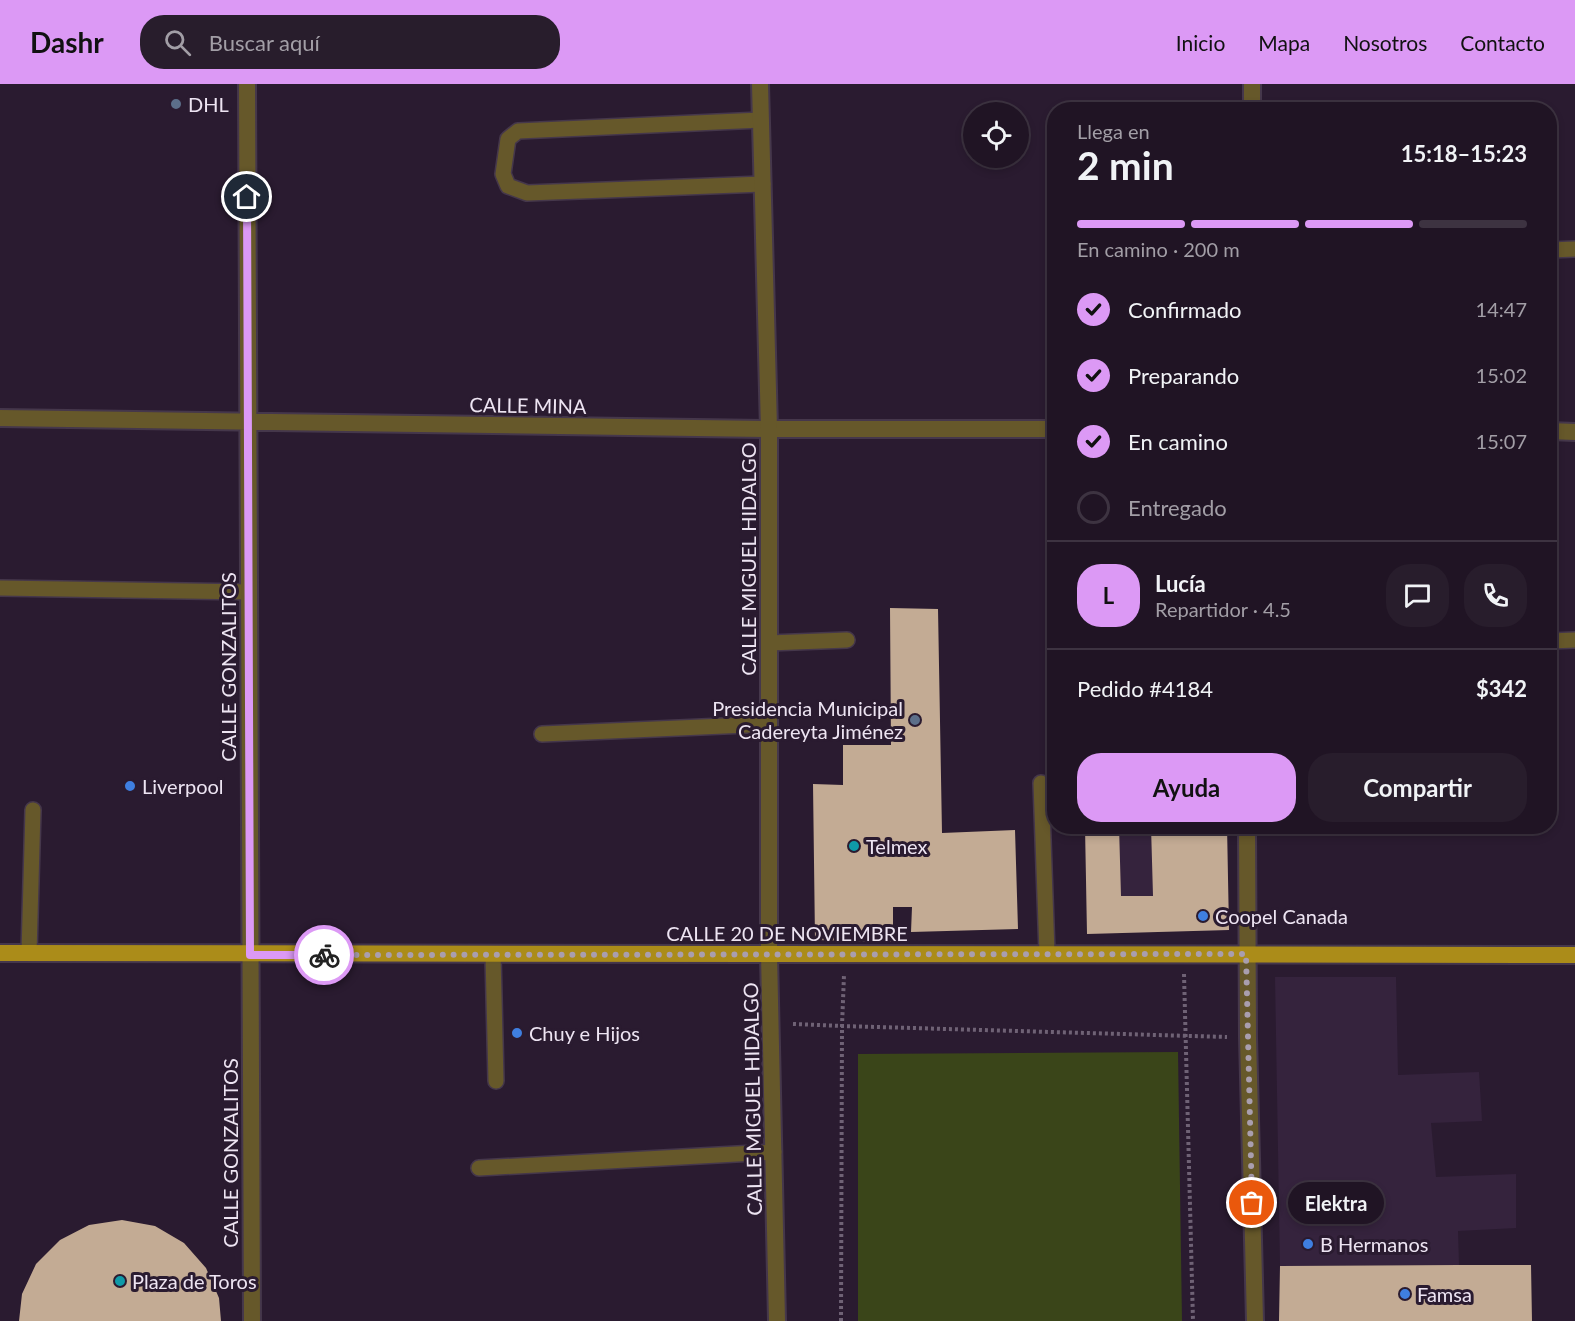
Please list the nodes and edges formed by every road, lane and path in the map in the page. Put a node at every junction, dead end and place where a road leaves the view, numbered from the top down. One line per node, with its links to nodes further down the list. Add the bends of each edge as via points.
1 (247, 84): 10 (street, CALLE GONZALITOS)
2 (760, 84): 5 (street, CALLE MIGUEL HIDALGO)
3 (1252, 84): 4 (street)
4 (1252, 102)
5 (761, 120): 6 (street, CALLE MIGUEL HIDALGO); 6 (lane, via 518,130 508,139 503,174 508,186 527,193)
6 (763, 184): 11 (street, CALLE MIGUEL HIDALGO)
7 (1575, 249): 8 (lane)
8 (1557, 250)
9 (0, 418): 10 (street, CALLE MINA)
10 (249, 422): 11 (street, CALLE MINA); 16 (street, CALLE GONZALITOS)
11 (769, 429): 12 (street, CALLE MINA); 20 (street, CALLE MIGUEL HIDALGO)
12 (1047, 429)
13 (1557, 431): 14 (street)
14 (1575, 432)
15 (0, 588): 16 (lane)
16 (249, 592): 32 (street, CALLE GONZALITOS)
17 (847, 640): 20 (lane)
18 (1575, 640): 19 (lane)
19 (1557, 641)
20 (769, 643): 21 (street, CALLE MIGUEL HIDALGO)
21 (769, 724): 22 (lane); 34 (street, CALLE MIGUEL HIDALGO)
22 (542, 734)
23 (1041, 783): 29 (lane)
24 (33, 810): 27 (lane)
25 (1248, 834): 31 (street)
26 (0, 953): 27 (main road, CALLE 20 DE NOVIEMBRE)
27 (29, 953): 32 (main road, CALLE 20 DE NOVIEMBRE)
28 (845, 953): 29 (main road, CALLE 20 DE NOVIEMBRE); 34 (main road, CALLE 20 DE NOVIEMBRE); 37 (path)
29 (1047, 953): 30 (main road, CALLE 20 DE NOVIEMBRE)
30 (1183, 953): 31 (main road, CALLE 20 DE NOVIEMBRE); 38 (path)
31 (1246, 954): 35 (main road, CALLE 20 DE NOVIEMBRE); 39 (street)
32 (250, 955): 33 (main road, CALLE 20 DE NOVIEMBRE); 43 (street, CALLE GONZALITOS)
33 (493, 955): 34 (main road, CALLE 20 DE NOVIEMBRE); 40 (lane)
34 (770, 955): 36 (street, CALLE MIGUEL HIDALGO)
35 (1575, 955)
36 (772, 1023): 37 (path); 41 (street, CALLE MIGUEL HIDALGO)
37 (842, 1026): 38 (path); 45 (path)
38 (1186, 1035): 39 (path); 46 (path)
39 (1248, 1038): 47 (street)
40 (496, 1081)
41 (774, 1152): 42 (lane); 44 (street, CALLE MIGUEL HIDALGO)
42 (479, 1168)
43 (252, 1321)
44 (777, 1321)
45 (841, 1321)
46 (1193, 1321)
47 (1255, 1321)

